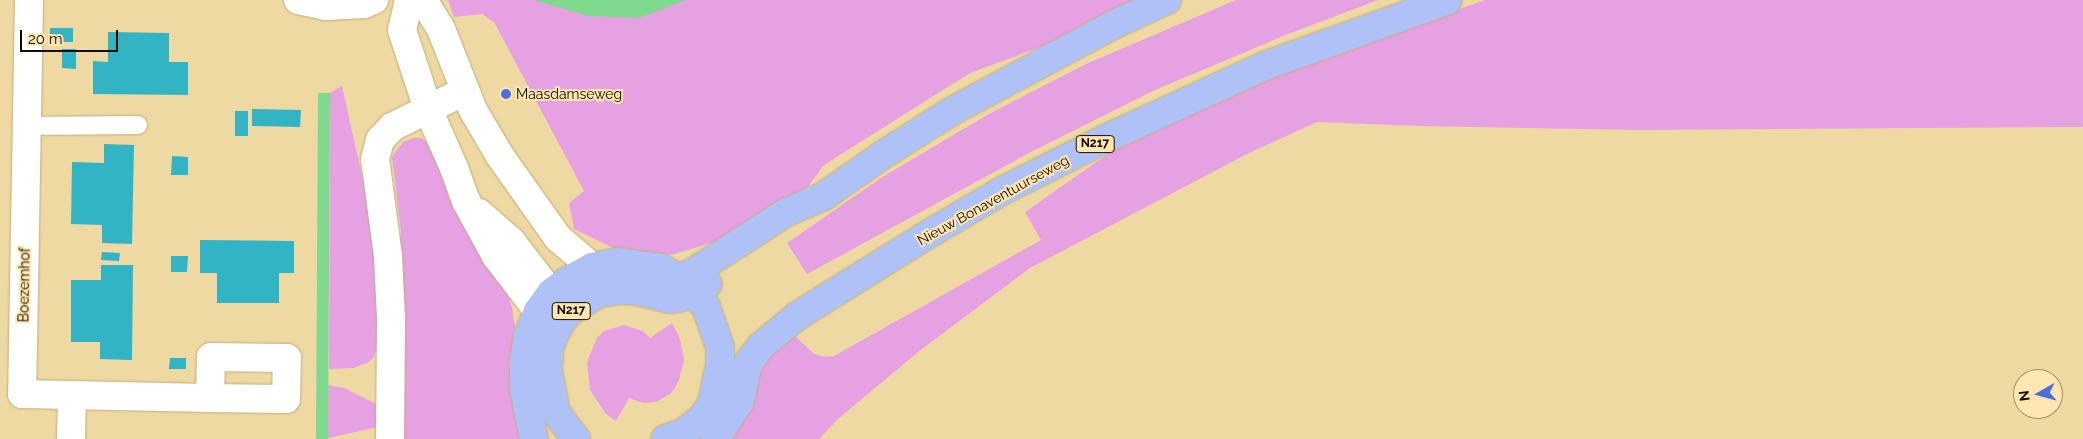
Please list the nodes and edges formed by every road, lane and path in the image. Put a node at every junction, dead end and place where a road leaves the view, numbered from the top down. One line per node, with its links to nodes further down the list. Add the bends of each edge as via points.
1 (29, 0): 11 (street, Boezemhof)
2 (298, 0): 3 (street, via 326,6 364,4)
3 (374, 0)
4 (409, 0): 9 (street, via 402,30)
5 (423, 0): 8 (street, via 441,29)
6 (1167, 0): 13 (main road, N217, via 1111,26 952,111 824,196 785,213 692,273)
7 (1448, 0): 23 (main road, Nieuw Bonaventuurseweg / N217, via 1264,66 1107,138 1002,192 797,316 761,346 748,363 740,401)
8 (464, 91): 9 (street); 12 (street, via 500,156 542,217 571,251)
9 (428, 109): 14 (street, via 466,201 511,240); 21 (street, via 392,127 380,140 375,159 388,256 392,318)
10 (138, 125): 11 (lane)
11 (27, 126): 16 (street, Boezemhof, via 22,394)
12 (592, 267): 13 (main road, N217, via 618,262 661,268); 14 (main road, N217)
13 (686, 285): 15 (main road, N217, via 669,299 637,291 600,293 572,309); 22 (main road, N217, via 706,307 713,322 720,347 716,386 712,404 701,419 684,432)
14 (544, 302): 15 (main road, N217); 18 (main road, N217, via 528,335 524,362 524,389)
15 (564, 318): 19 (main road, N217, via 549,351 548,372 556,412)
16 (72, 395): 17 (street, Boezemhof); 20 (street)
17 (210, 398)
18 (532, 427)
19 (570, 436)
20 (71, 439)
21 (390, 439)
22 (665, 439)
23 (715, 439)

